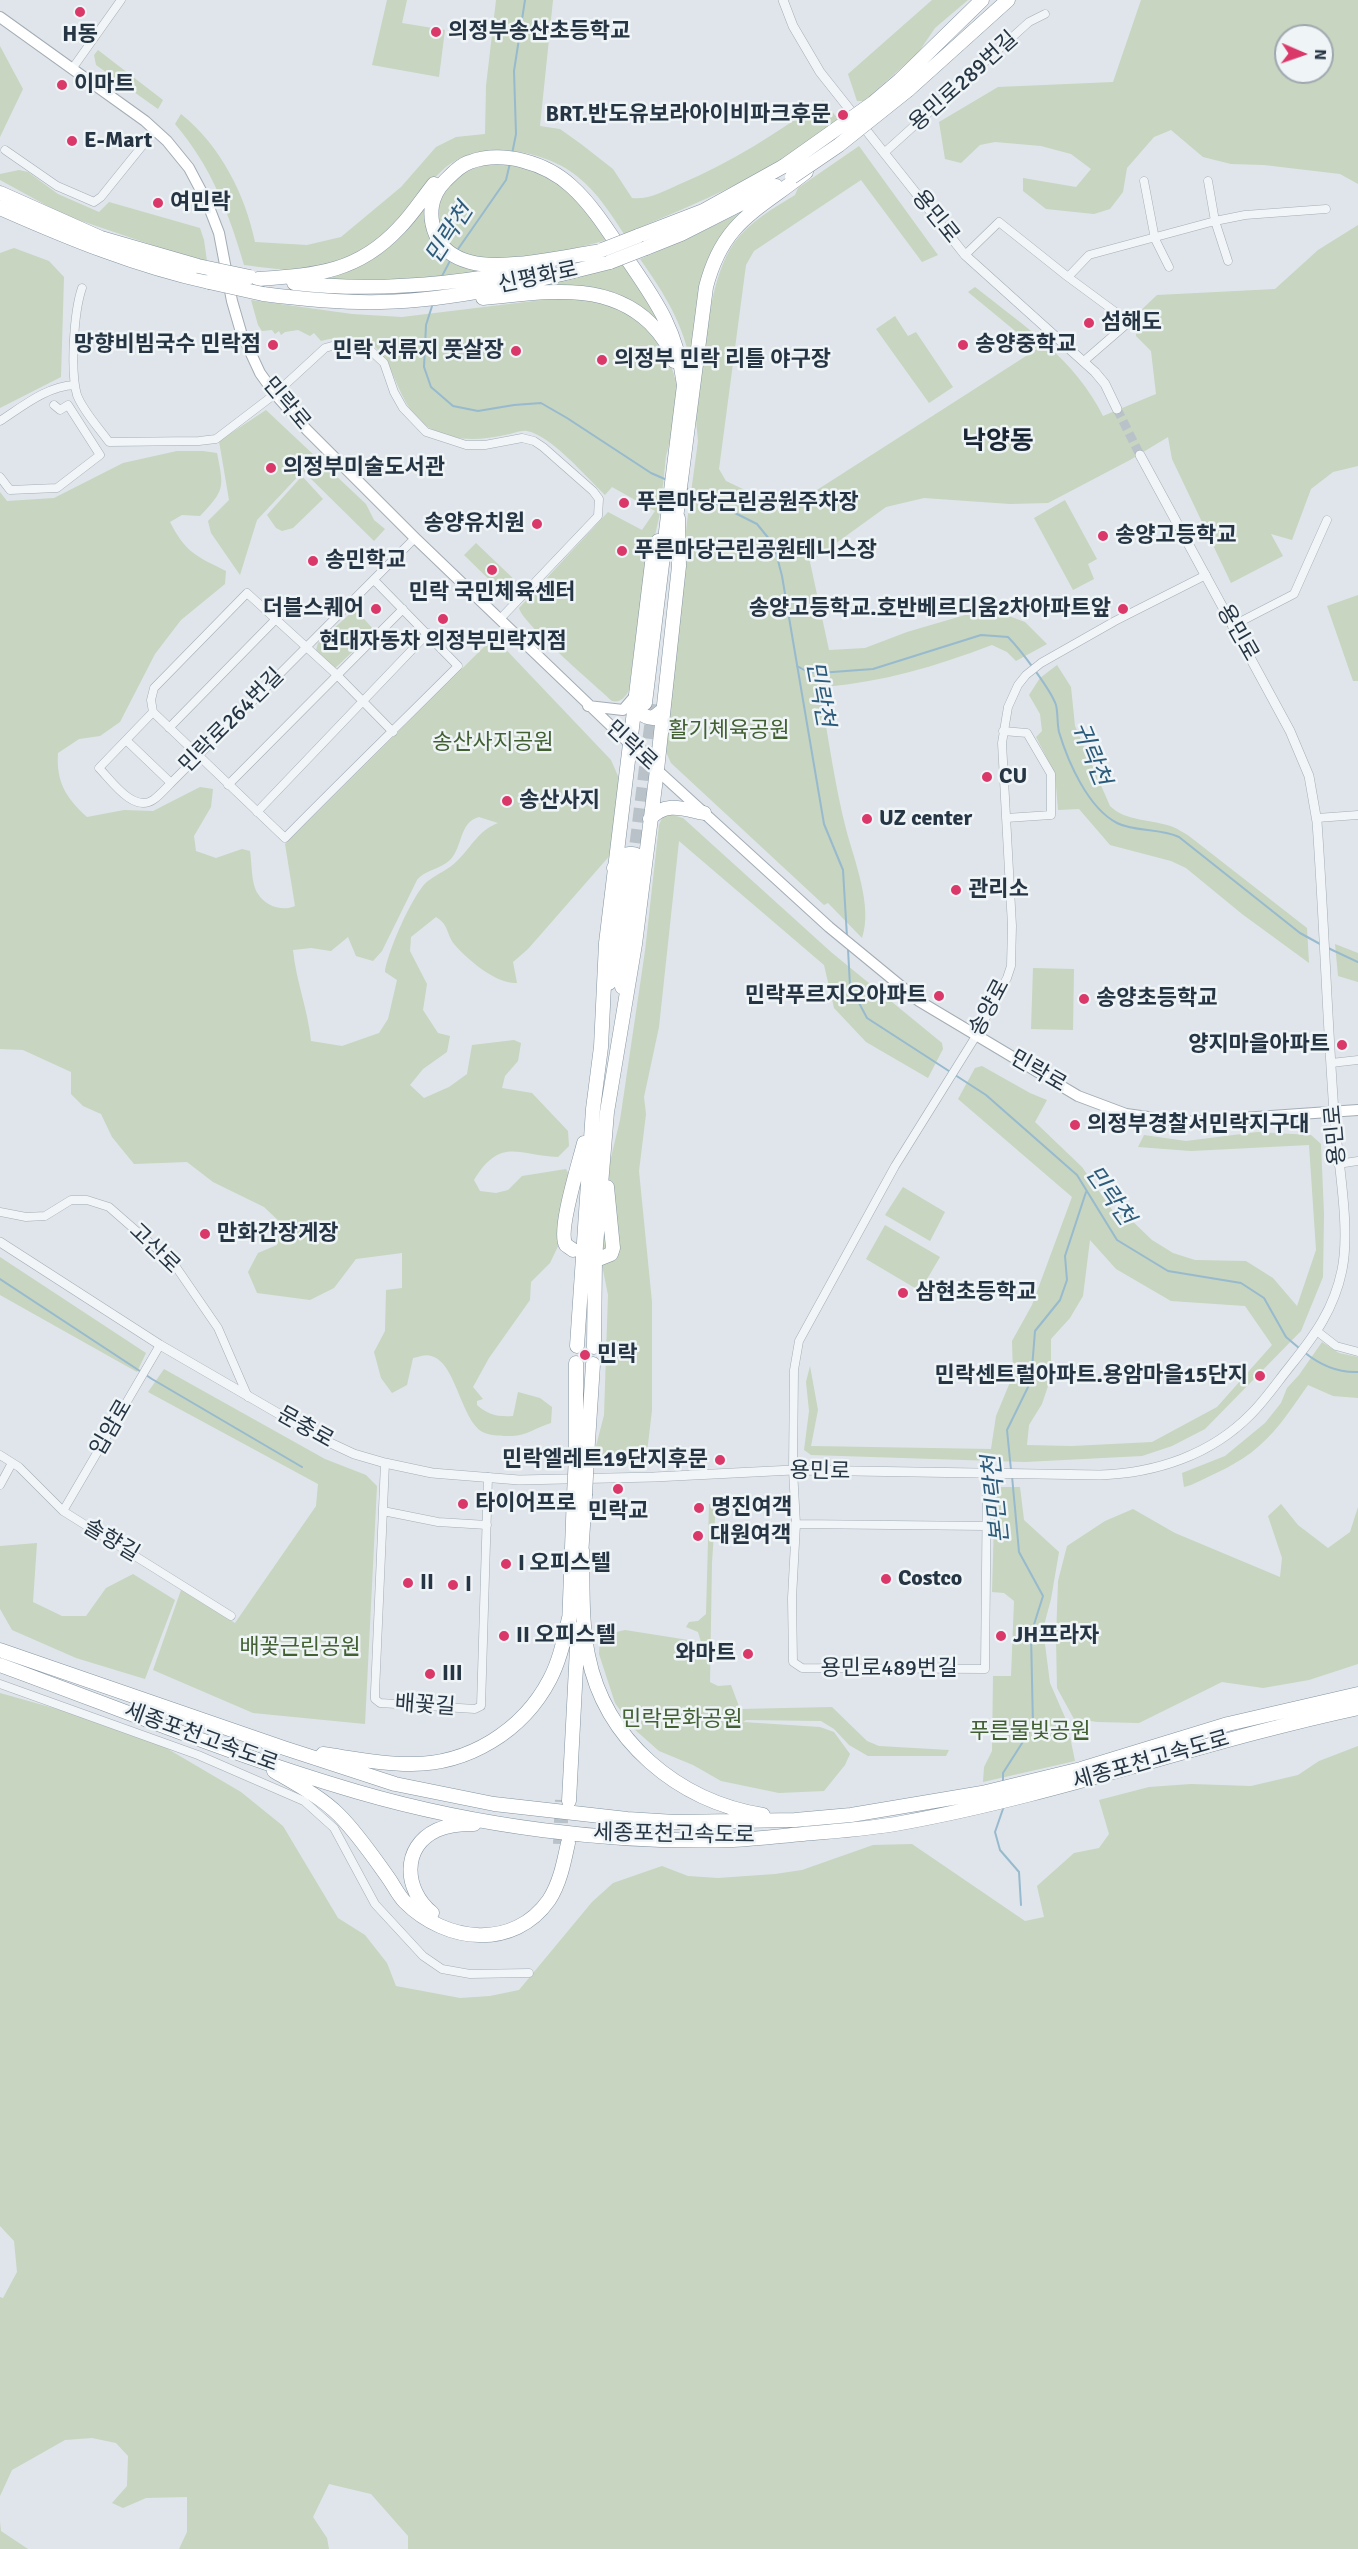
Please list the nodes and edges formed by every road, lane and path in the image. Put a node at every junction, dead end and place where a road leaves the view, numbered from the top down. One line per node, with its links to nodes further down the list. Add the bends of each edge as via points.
1 (120, 0): 7 (street)
2 (783, 0): 11 (street, 용민로, via 820,72)
3 (982, 0): 8 (highway, 신평화로)
4 (1008, 0): 8 (highway, 신평화로)
5 (1045, 14): 11 (street, 용민로289번길, via 1029,22)
6 (0, 17): 7 (main road, 민락로)
7 (72, 69): 9 (main road, 민락로)
8 (904, 85): 13 (highway, 신평화로, bridge, via 873,103); 13 (highway, 신평화로, bridge, via 839,145)
9 (155, 130): 10 (street, via 94,202 57,186); 32 (main road, 민락로, via 189,168 207,202 219,233 241,332 260,373)
10 (8, 152)
11 (884, 153): 22 (street, 용민로)
12 (489, 155): 21 (highway, via 468,162 437,192 431,211 432,225 440,243 455,257 473,263 513,263); 26 (highway, via 464,158 451,167 398,230 362,259 315,275); 36 (highway, via 507,152 556,168 594,201 676,322 685,347 689,379)
13 (790, 175): 21 (highway, 신평화로, bridge, via 638,236); 21 (highway, 신평화로, bridge, via 714,218 646,248); 36 (highway, via 725,239 714,260)
14 (1208, 181): 19 (street)
15 (1144, 182): 20 (street)
16 (0, 193): 26 (highway, 신평화로, bridge, via 101,238)
17 (0, 208): 29 (highway, 신평화로, bridge, via 114,256 166,273 263,294 319,301)
18 (1326, 209): 19 (street)
19 (1215, 221): 20 (street); 23 (street)
20 (1155, 239): 24 (street); 25 (street, via 1089,255)
21 (603, 255): 28 (highway, 신평화로, via 547,278)
22 (965, 255): 25 (street, via 999,222); 30 (street, 용민로)
23 (1228, 261)
24 (1169, 267)
25 (1068, 276): 30 (street, via 1128,322)
26 (254, 278): 29 (highway, 신평화로)
27 (82, 288): 31 (street, via 76,305)
28 (468, 291): 29 (highway, 신평화로); 29 (highway, 신평화로, via 425,299); 36 (highway, via 586,293 637,310 658,332 672,355)
29 (382, 295)
30 (1084, 362): 34 (street, 용민로, via 1105,384)
31 (75, 385): 32 (street, via 78,398 109,442 216,439); 35 (street, via 34,398)
32 (275, 394): 41 (main road, 민락로); 46 (street, via 325,348 346,342 368,348 384,363 403,408 426,432 466,445 522,438 534,441 584,481 598,499 598,516)
33 (54, 405): 38 (street, via 60,410 68,405 100,455 57,488 10,490)
34 (1117, 409)
35 (0, 421)
36 (684, 421): 39 (highway)
37 (1140, 455): 42 (street, 용민로)
38 (0, 477)
39 (673, 507): 52 (highway); 52 (highway, via 679,566)
40 (1327, 520): 47 (street, via 1294,594)
41 (415, 538): 43 (street, 민락로264번길); 46 (main road, 민락로)
42 (1206, 575): 47 (street, 용민로); 56 (street, 송양로, via 1041,663 1018,686)
43 (374, 580): 44 (street); 49 (street, 민락로264번길)
44 (403, 609): 48 (street); 50 (street)
45 (276, 619): 49 (street); 54 (street, via 247,593 154,688); 55 (street)
46 (500, 619): 53 (main road, 민락로)
47 (1232, 626): 68 (street, 용민로, via 1290,730 1309,776)
48 (428, 633): 51 (street); 57 (street, via 458,666)
49 (307, 648): 50 (street); 60 (street, 민락로264번길)
50 (337, 675): 51 (street); 63 (street)
51 (363, 701): 57 (street); 64 (street)
52 (649, 703): 53 (main road, via 623,710); 59 (highway); 61 (highway)
53 (588, 706): 59 (main road, 민락로)
54 (153, 712): 55 (street); 58 (street, 민락로264번길)
55 (169, 728): 60 (street)
56 (1003, 731): 67 (street, 송양로); 67 (street, via 1027,733 1051,774 1051,815)
57 (393, 732): 64 (street, via 285,838)
58 (126, 740): 62 (street); 62 (street, 민락로264번길, via 99,768 132,801 152,801)
59 (630, 744): 61 (main road, 민락로); 70 (highway)
60 (197, 756): 62 (street, 민락로264번길); 63 (street)
61 (657, 770): 65 (main road, 민락로); 69 (highway)
62 (171, 783)
63 (228, 785): 64 (street)
64 (257, 812)
65 (704, 813): 69 (highway, via 664,807); 71 (main road, 민락로, via 882,971 920,1001)
66 (1358, 815): 68 (street)
67 (1006, 818): 71 (street, 송양로, via 1011,966)
68 (1317, 818): 73 (street, 용민로)
69 (650, 819): 70 (highway)
70 (629, 864): 75 (highway, via 606,943); 75 (highway, via 635,944)
71 (976, 1036): 76 (main road, 민락로, via 1078,1096 1126,1114 1172,1122); 95 (street, 송양로, via 892,1172 799,1341 794,1370)
72 (1358, 1060): 73 (street)
73 (1331, 1063): 76 (street, 용민로)
74 (1358, 1110): 76 (main road, 민락로)
75 (600, 1111): 81 (highway, via 565,1218 564,1238); 82 (highway, via 613,1248 611,1254); 85 (highway); 86 (highway)
76 (1334, 1113): 78 (street, 용민로)
77 (1358, 1161): 78 (street)
78 (1338, 1164): 83 (street, 용민로, via 1345,1249 1337,1290)
79 (0, 1212): 90 (street, 고산로, via 45,1216 71,1200 110,1207 174,1264 218,1328)
80 (0, 1242): 84 (street, 문충로)
81 (573, 1250)
82 (601, 1258)
83 (1318, 1332): 87 (street, via 1336,1346); 96 (street, 용민로, via 1250,1416 1211,1446 1185,1459 1124,1474)
84 (160, 1345): 90 (street, 문충로); 101 (street, 입암로)
85 (577, 1346)
86 (594, 1347)
87 (1358, 1352)
88 (576, 1363): 92 (highway)
89 (593, 1364): 92 (highway)
90 (248, 1396): 94 (street, 문충로, via 324,1440)
91 (0, 1455): 93 (street, 솔향길)
92 (581, 1456): 100 (highway, bridge)
93 (12, 1463): 99 (street); 101 (street, 솔향길)
94 (385, 1463): 97 (street, 문충로, via 432,1473); 102 (street, 배꽃길)
95 (793, 1470): 96 (street, 용민로); 98 (street, 용민로); 103 (street, 용민로489번길)
96 (987, 1475): 105 (street, 용민로489번길)
97 (488, 1477): 98 (street, 문충로); 104 (street, 배꽃길)
98 (654, 1478)
99 (0, 1485)
100 (579, 1495): 106 (highway); 108 (highway)
101 (63, 1511): 107 (street, 솔향길)
102 (382, 1511): 104 (street, via 438,1522); 104 (street, 배꽃길, via 375,1692 380,1703 475,1709 481,1706)
103 (796, 1524): 105 (street); 105 (street, 용민로489번길, via 792,1656 797,1666 814,1668 985,1669)
104 (487, 1525)
105 (986, 1526)
106 (582, 1550): 108 (highway, via 566,1800); 117 (highway, via 584,1631 589,1658 604,1702 624,1737 651,1764 682,1785 747,1812)
107 (231, 1616)
108 (569, 1618): 114 (highway, via 559,1658 539,1697 522,1718 479,1749 444,1761 410,1764)
109 (0, 1650): 114 (highway, 세종포천고속도로)
110 (0, 1665): 115 (highway, 세종포천고속도로)
111 (0, 1684): 119 (street, via 198,1755 304,1801 334,1828 375,1904 423,1956 442,1969 470,1974)
112 (1358, 1694): 116 (highway, 세종포천고속도로, via 1228,1724)
113 (1358, 1708): 116 (highway, 세종포천고속도로)
114 (284, 1748): 117 (highway, 세종포천고속도로, via 395,1784 494,1804 627,1820)
115 (252, 1757): 118 (highway, 세종포천고속도로, via 359,1792); 118 (highway, via 338,1814 405,1902 433,1924 475,1937 511,1931 533,1918 550,1898 561,1873 564,1843 549,1882 533,1907 496,1928 473,1928 437,1917 420,1903 412,1887 410,1868 413,1851 420,1841 438,1829)
116 (1096, 1771): 117 (highway, 세종포천고속도로, via 896,1808); 118 (highway, 세종포천고속도로, via 973,1809 866,1828 733,1840 626,1838)
117 (795, 1820)
118 (494, 1824)
119 (529, 1973)

